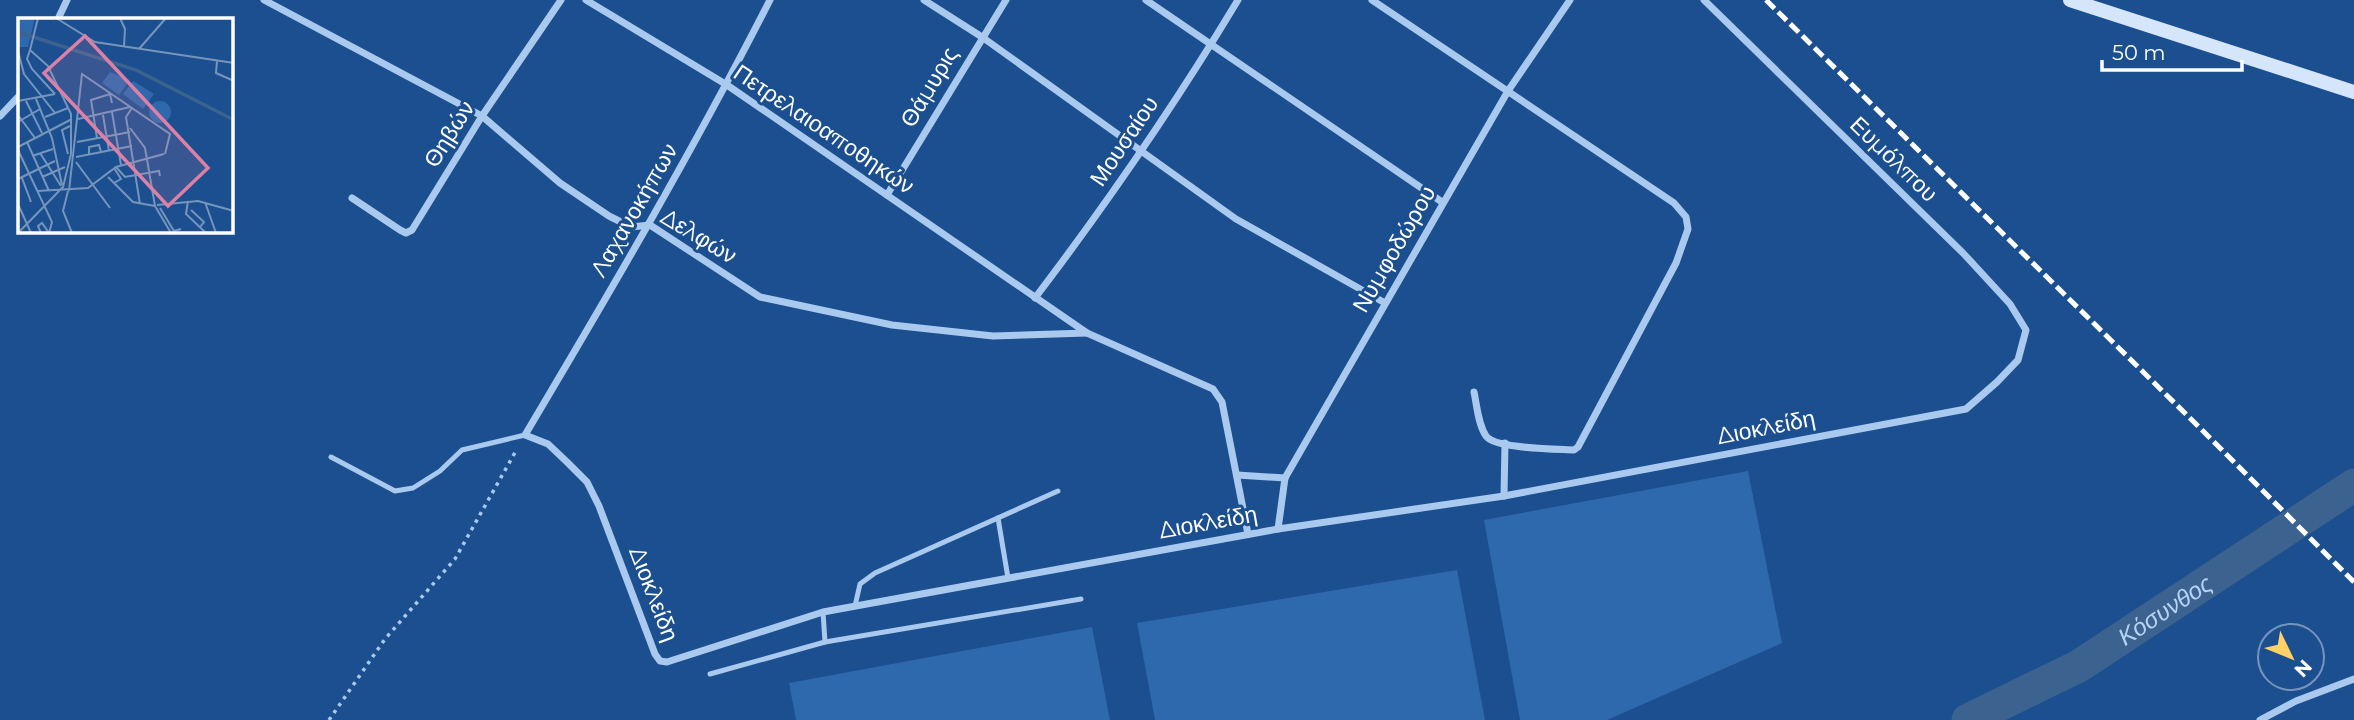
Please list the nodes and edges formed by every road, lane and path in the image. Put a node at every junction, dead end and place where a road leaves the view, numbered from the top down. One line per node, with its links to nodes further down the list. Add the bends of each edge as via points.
1 (67, 0): 14 (street)
2 (264, 0): 22 (street, Δελφών)
3 (561, 0): 22 (street, Θηβών)
4 (586, 0): 17 (street, Πετρελαιοαποθηκών)
5 (770, 0): 17 (street, Λαχανοκήπων)
6 (924, 0): 15 (street)
7 (1006, 0): 15 (street, Θάμυρις)
8 (1146, 0): 16 (street)
9 (1238, 0): 16 (street, Μουσαίου)
10 (1372, 0): 18 (street)
11 (1570, 0): 18 (street, Νυμφοδώρου)
12 (1704, 0): 31 (street, Ευμόλπου, via 2010,304 2026,331)
13 (2070, 0): 19 (main road)
14 (58, 18)
15 (982, 37): 23 (street); 24 (street, Θάμυρις)
16 (1211, 45): 23 (street, Μουσαίου); 26 (street)
17 (727, 85): 24 (street, Πετρελαιοαποθηκών); 27 (street, Λαχανοκήπων)
18 (1508, 92): 26 (street, Νυμφοδώρου); 34 (street, via 1674,204 1686,217 1688,229 1676,263 1577,447)
19 (2354, 92)
20 (18, 97): 21 (street)
21 (0, 116)
22 (482, 116): 25 (street, Θηβών, via 412,230 400,230); 27 (street, Δελφών, via 560,183 609,216 631,227)
23 (1141, 151): 28 (street, Μουσαίου); 29 (street, via 1236,219)
24 (887, 195): 28 (street, Πετρελαιοαποθηκών)
25 (352, 198)
26 (1442, 202): 29 (street, Νυμφοδώρου)
27 (649, 225): 30 (street, Δελφών, via 760,297 905,326 993,336); 33 (street, Λαχανοκήπων)
28 (1035, 298): 30 (street, Πετρελαιοαποθηκών)
29 (1385, 303): 37 (street, Νυμφοδώρου)
30 (1087, 333): 36 (street, Πετρελαιοαποθηκών, via 1213,389 1222,402)
31 (2018, 360): 39 (street, Διοκλείδη, via 1966,409)
32 (1474, 392): 34 (street, via 1487,437)
33 (525, 435): 35 (lane, via 462,450 413,488 395,491); 46 (street, Διοκλείδη, via 548,444 587,482 660,661); 50 (path, via 455,559 385,639)
34 (1505, 443): 39 (street)
35 (331, 457)
36 (1237, 475): 37 (street); 42 (street)
37 (1284, 478): 41 (street, Νυμφοδώρου)
38 (1058, 491): 40 (lane)
39 (1504, 496): 41 (street, Διοκλείδη)
40 (998, 518): 43 (lane); 45 (lane, via 874,573 860,584)
41 (1278, 529): 42 (street, Διοκλείδη)
42 (1248, 534): 43 (street, Διοκλείδη)
43 (1008, 578): 45 (street, Διοκλείδη)
44 (1081, 599): 47 (lane)
45 (856, 606): 46 (street, Διοκλείδη)
46 (823, 612): 47 (lane)
47 (825, 642): 48 (lane)
48 (710, 674)
49 (2354, 679): 51 (street)
50 (329, 720)
51 (2260, 720)

